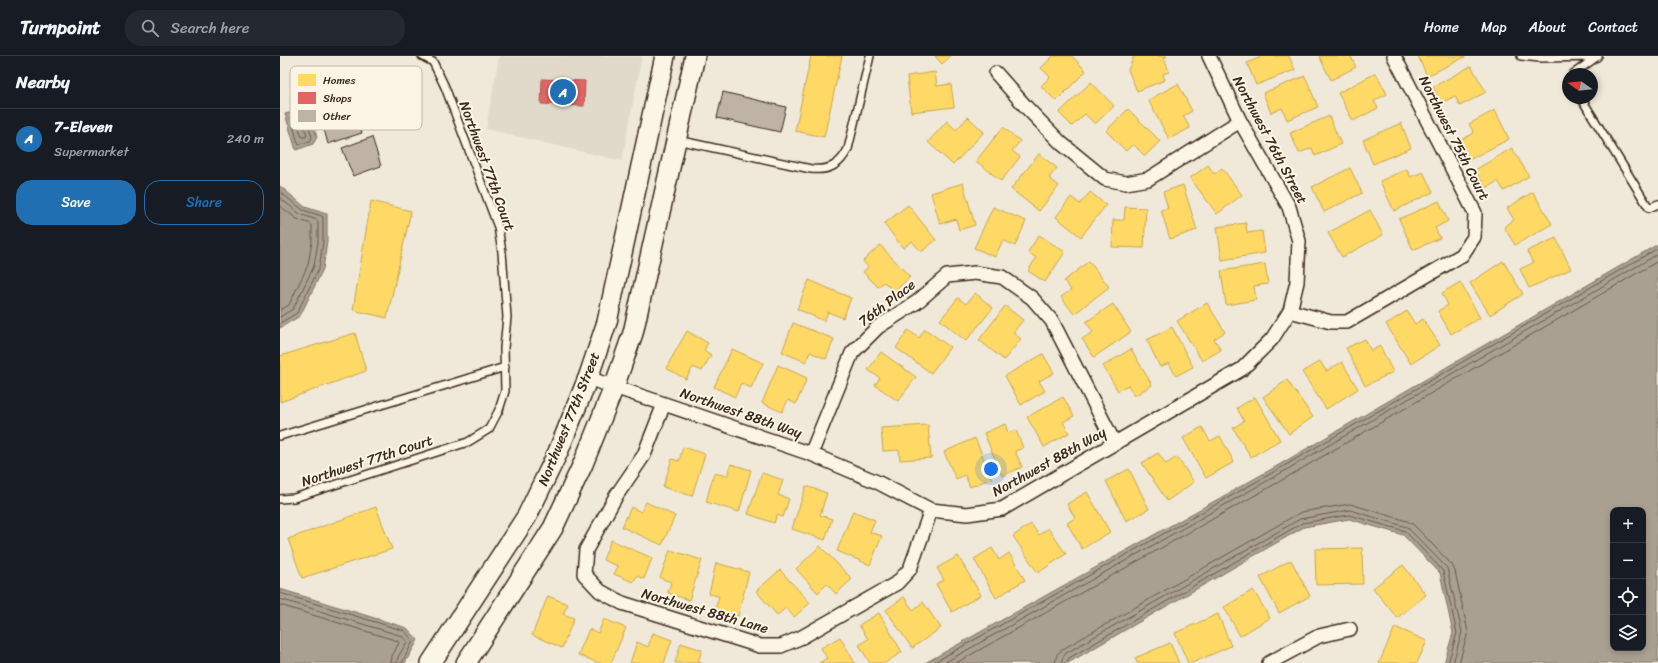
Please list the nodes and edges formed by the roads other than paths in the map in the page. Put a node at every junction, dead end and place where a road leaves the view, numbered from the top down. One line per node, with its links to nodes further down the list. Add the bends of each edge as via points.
1 (422, 56): 17 (lane, Northwest 77th Court, via 433,62 445,87 498,227 506,296)
2 (666, 56): 13 (street, Northwest 77th Street)
3 (695, 56): 14 (street, Northwest 77th Street)
4 (870, 56): 14 (lane, via 848,149 837,164 829,168 811,169)
5 (1210, 56): 12 (street, Northwest 76th Street)
6 (1394, 56): 16 (street, Northwest 75th Court, via 1475,213 1474,237 1462,255 1347,322 1331,322)
7 (1521, 56): 8 (lane)
8 (1596, 56): 9 (lane)
9 (1581, 68)
10 (996, 73): 12 (street, via 1061,143 1105,179 1126,183 1148,179)
11 (1585, 104): 15 (lane, via 1649,208)
12 (1240, 121): 16 (street, Northwest 76th Street, via 1289,207 1299,241 1297,282)
13 (648, 137): 14 (street); 18 (street, Northwest 77th Street, via 606,322)
14 (676, 140): 19 (street, Northwest 77th Street, via 633,333)
15 (1658, 204)
16 (1290, 311): 22 (street, Northwest 88th Way, via 1272,339 1242,369)
17 (505, 367): 21 (lane); 24 (lane, Northwest 77th Court, via 505,391 499,410 489,429 468,442 294,498)
18 (588, 378): 19 (street, Northwest 88th Way); 27 (street, Northwest 77th Street, via 558,452 527,516)
19 (614, 388): 20 (street, Northwest 88th Way); 28 (street, Northwest 77th Street, via 553,528)
20 (664, 404): 23 (street, Northwest 88th Way); 25 (street, Northwest 88th Lane, via 644,455 616,496 586,550 584,574 600,591 622,603 760,646 781,646 802,637 897,583 910,569)
21 (280, 436)
22 (1115, 444): 23 (street, 76th Place, via 1052,321 1032,298 1002,277 975,273 947,276 917,302 878,327 852,353); 25 (street, Northwest 88th Way, via 1002,509 968,514)
23 (811, 454): 25 (street, Northwest 88th Way, via 877,482)
24 (280, 499)
25 (931, 510)
26 (1350, 629): 29 (street, via 1319,636)
27 (430, 663)
28 (466, 663)
29 (1271, 663)

